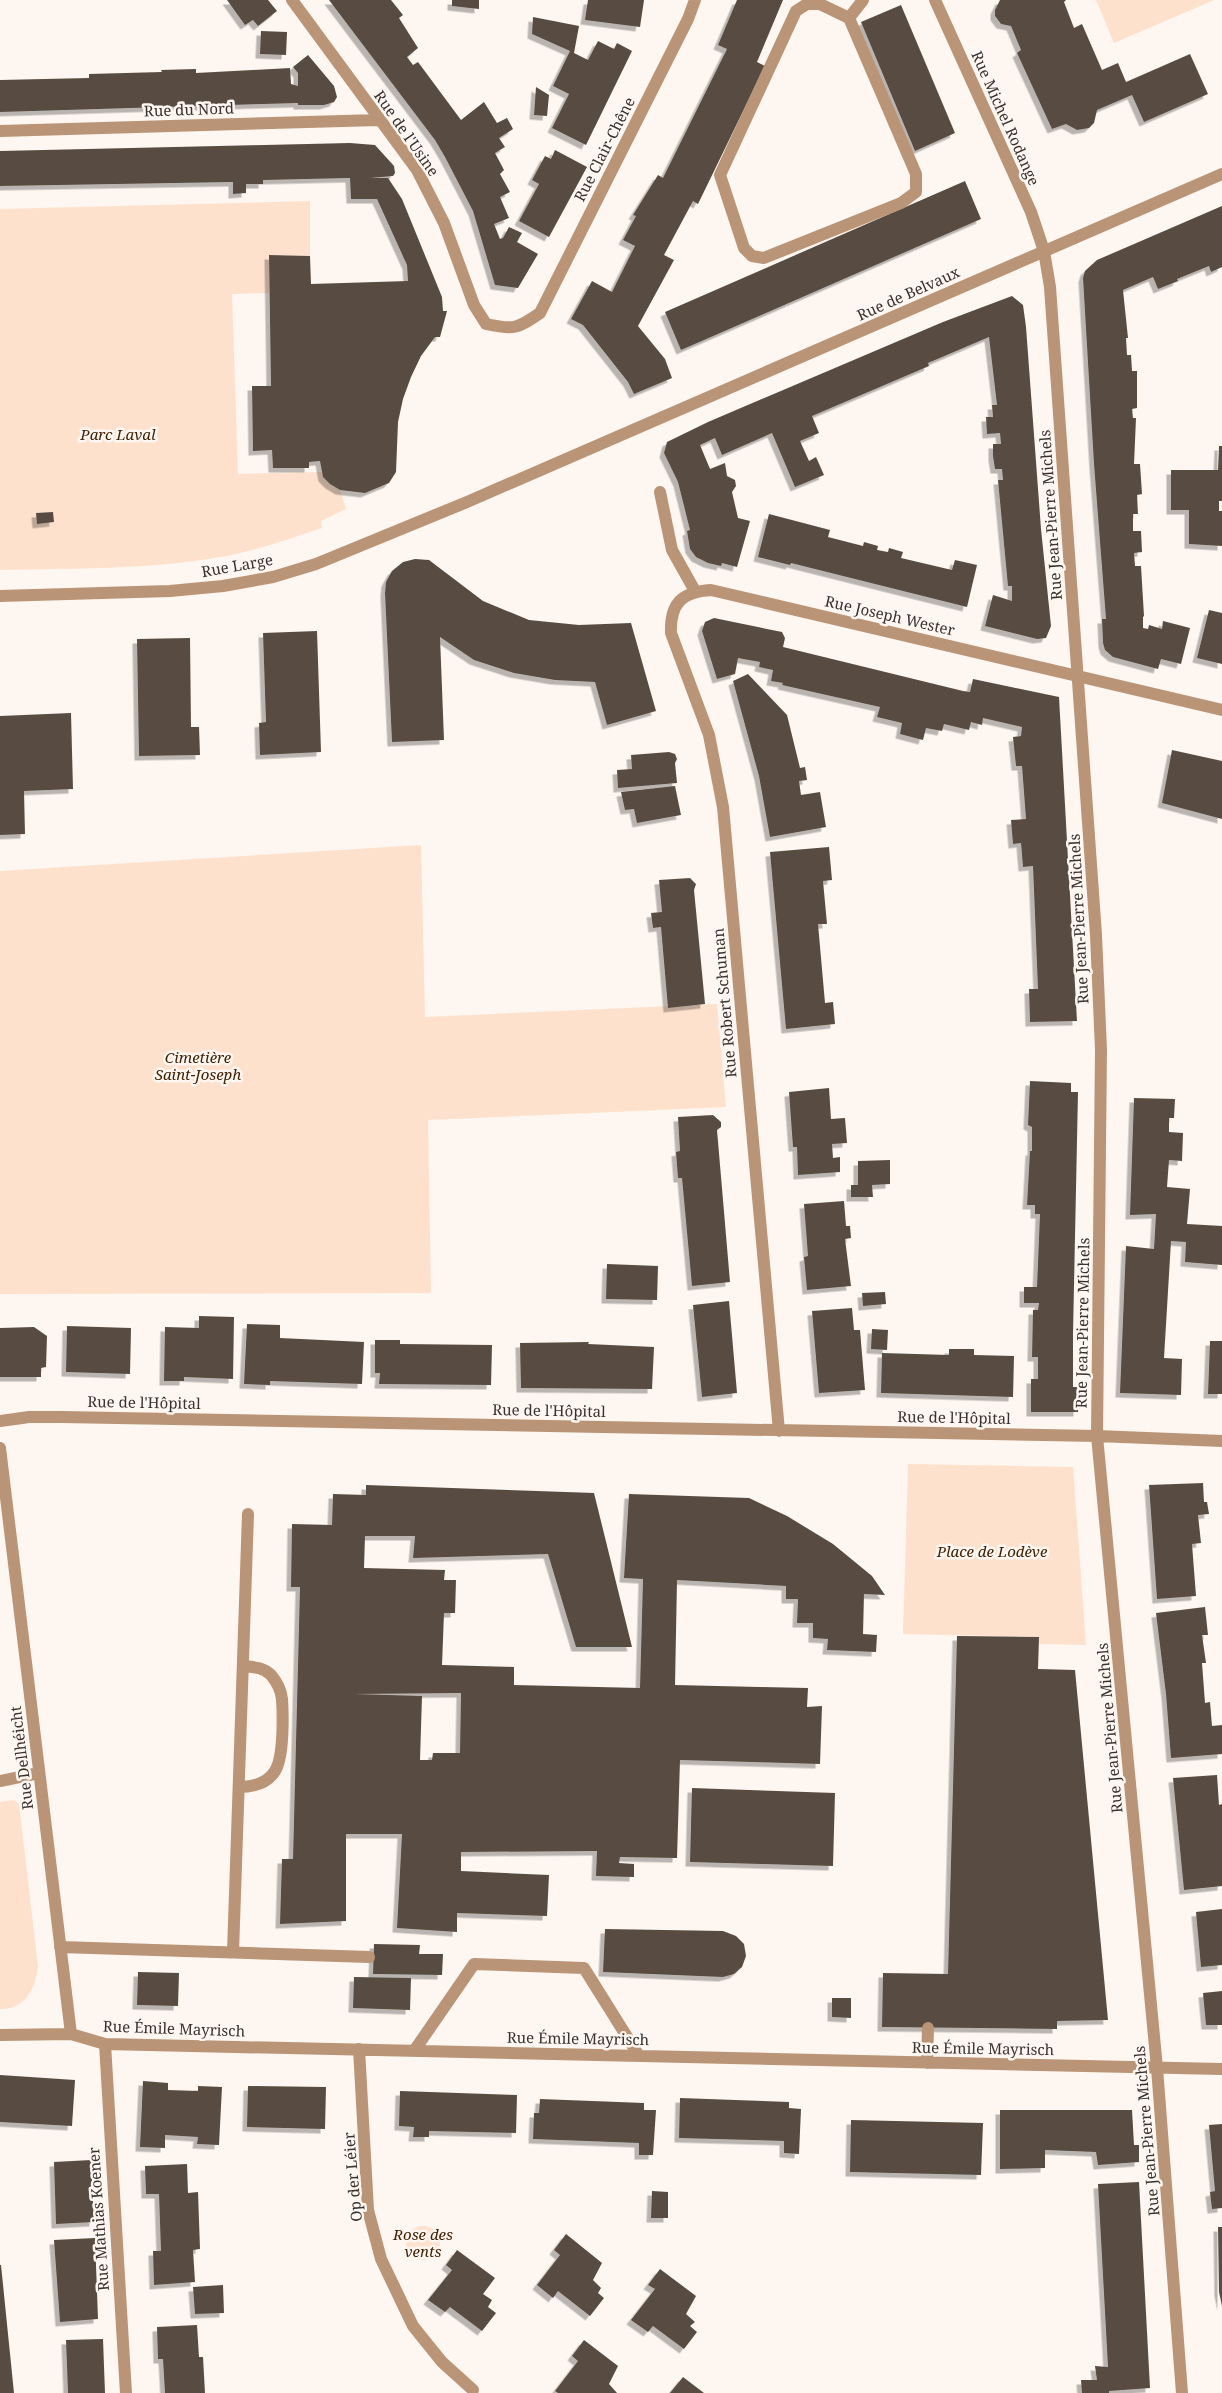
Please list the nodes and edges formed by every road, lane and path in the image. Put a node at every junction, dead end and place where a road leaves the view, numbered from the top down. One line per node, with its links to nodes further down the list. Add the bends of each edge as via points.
1 (292, 0): 6 (street, Rue de l'Usine)
2 (695, 0): 10 (street, Rue Clair-Chêne)
3 (863, 0): 5 (street)
4 (935, 0): 9 (street, Rue Michel Rodange, via 1031,212)
5 (849, 18): 5 (street, via 820,4 807,4 796,11 720,175 744,248 752,256 764,258 901,203 916,192 916,174)
6 (378, 120): 7 (street, Rue du Nord); 10 (street, Rue de l'Usine, via 421,179 444,222 474,306 486,324 509,329 525,324)
7 (0, 131)
8 (1222, 174): 9 (street, Rue de Belvaux)
9 (1044, 251): 12 (street, Rue de Belvaux); 15 (street, Rue Jean-Pierre Michels, via 1050,287)
10 (540, 313)
11 (660, 492): 13 (street, via 672,550)
12 (467, 502): 14 (street, Rue Large, via 316,564 273,577 170,591)
13 (695, 591): 15 (street, Rue Joseph Wester, via 711,590); 18 (street, Rue Robert Schuman, via 675,606 670,618 671,633 709,735 723,807)
14 (0, 596)
15 (1078, 676): 16 (street, Rue Joseph Wester); 19 (street, Rue Jean-Pierre Michels, via 1101,1050)
16 (1222, 710)
17 (0, 1421): 18 (street, Rue de l'Hôpital, via 61,1417)
18 (779, 1431): 19 (street, Rue de l'Hôpital)
19 (1097, 1436): 20 (street, Rue de l'Hôpital); 38 (street, Rue Jean-Pierre Michels)
20 (1222, 1441)
21 (0, 1448): 24 (street, Rue Dellhéicht)
22 (248, 1514): 23 (street)
23 (243, 1666): 26 (street); 26 (street, via 258,1667 270,1674 279,1685 282,1699 280,1759 275,1772 265,1782 253,1787)
24 (39, 1773): 25 (street); 27 (street, Rue Dellhéicht)
25 (0, 1781)
26 (239, 1787): 28 (street)
27 (60, 1946): 28 (street); 31 (street, Rue Dellhéicht)
28 (233, 1952): 29 (street)
29 (369, 1957)
30 (928, 2028): 37 (street)
31 (71, 2034): 32 (street, Rue Émile Mayrisch); 33 (street, Rue Émile Mayrisch)
32 (0, 2035)
33 (105, 2044): 34 (street, Rue Émile Mayrisch); 41 (street, Rue Mathias Koener)
34 (358, 2049): 35 (street, Rue Émile Mayrisch); 40 (street, Op der Léier, via 368,2210 381,2259 413,2326 442,2362)
35 (414, 2051): 36 (street, Rue Émile Mayrisch); 36 (street, via 474,1964 584,1968)
36 (639, 2056): 37 (street, Rue Émile Mayrisch)
37 (927, 2063): 38 (street, Rue Émile Mayrisch)
38 (1157, 2068): 39 (street, Rue Émile Mayrisch); 42 (street, Rue Jean-Pierre Michels)
39 (1222, 2069)
40 (473, 2390)
41 (126, 2393)
42 (1182, 2393)

